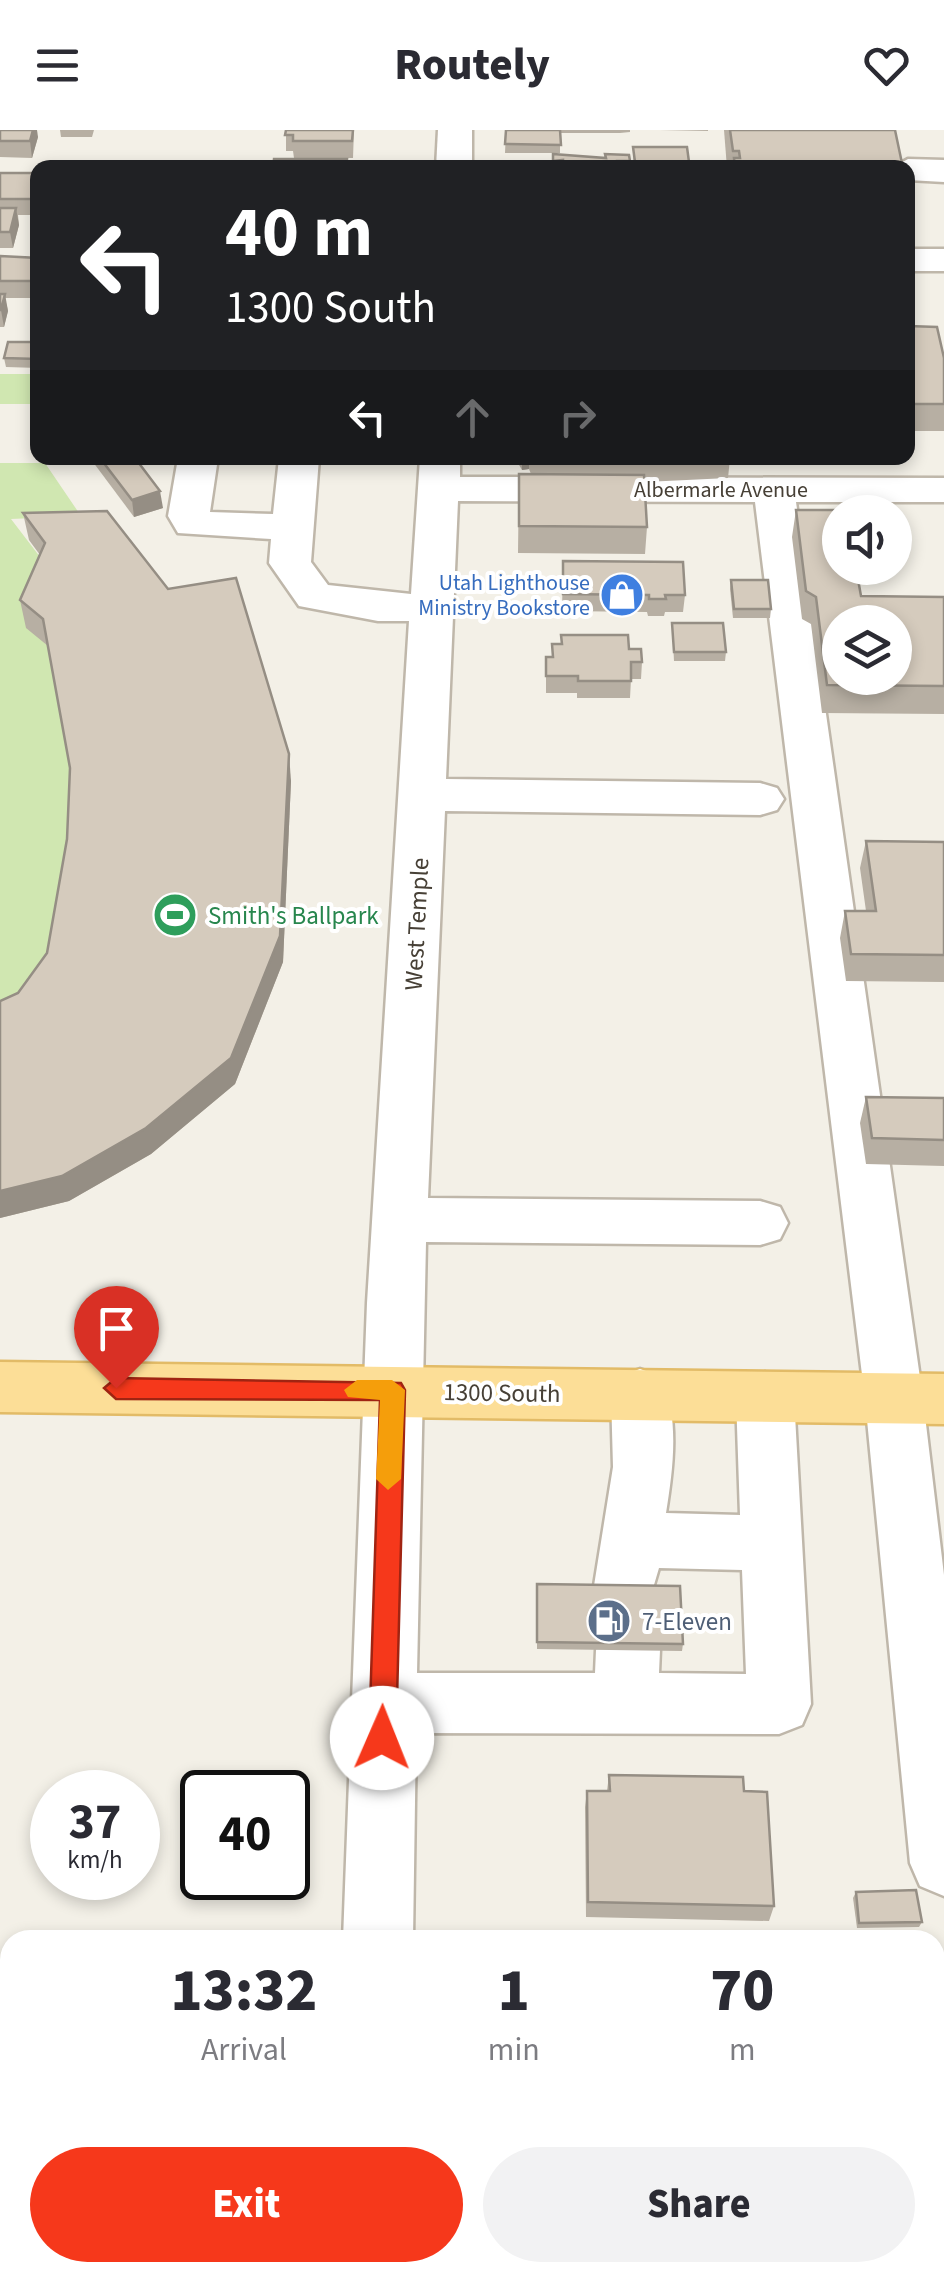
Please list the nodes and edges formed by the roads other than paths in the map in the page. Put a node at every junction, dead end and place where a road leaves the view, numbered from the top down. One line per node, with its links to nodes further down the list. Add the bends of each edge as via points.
1 (456, 130): 2 (street)
2 (454, 160)
3 (915, 170): 4 (street)
4 (944, 170)
5 (915, 260): 6 (street)
6 (944, 260)
7 (197, 465): 12 (street, via 193,524)
8 (299, 465): 12 (street)
9 (439, 473): 10 (street, Albermarle Avenue); 13 (street, West Temple)
10 (749, 479): 11 (street, Albermarle Avenue); 22 (street)
11 (944, 490)
12 (293, 527): 13 (street, via 290,563 314,596)
13 (432, 608): 14 (street, West Temple)
14 (422, 796): 15 (street); 16 (street, West Temple)
15 (760, 798)
16 (400, 1220): 17 (street); 19 (street, West Temple)
17 (760, 1224)
18 (0, 1387): 19 (main road, 1300 South)
19 (392, 1390): 20 (main road, 1300 South); 25 (street, West Temple)
20 (640, 1394): 21 (main road, 1300 South); 24 (street, via 643,1468)
21 (765, 1397): 22 (main road, 1300 South); 23 (street)
22 (919, 1399): 26 (street)
23 (773, 1544): 24 (street); 24 (street, via 780,1704)
24 (627, 1622): 25 (street)
25 (383, 1703): 27 (street, West Temple)
26 (944, 1863)
27 (378, 1930)

